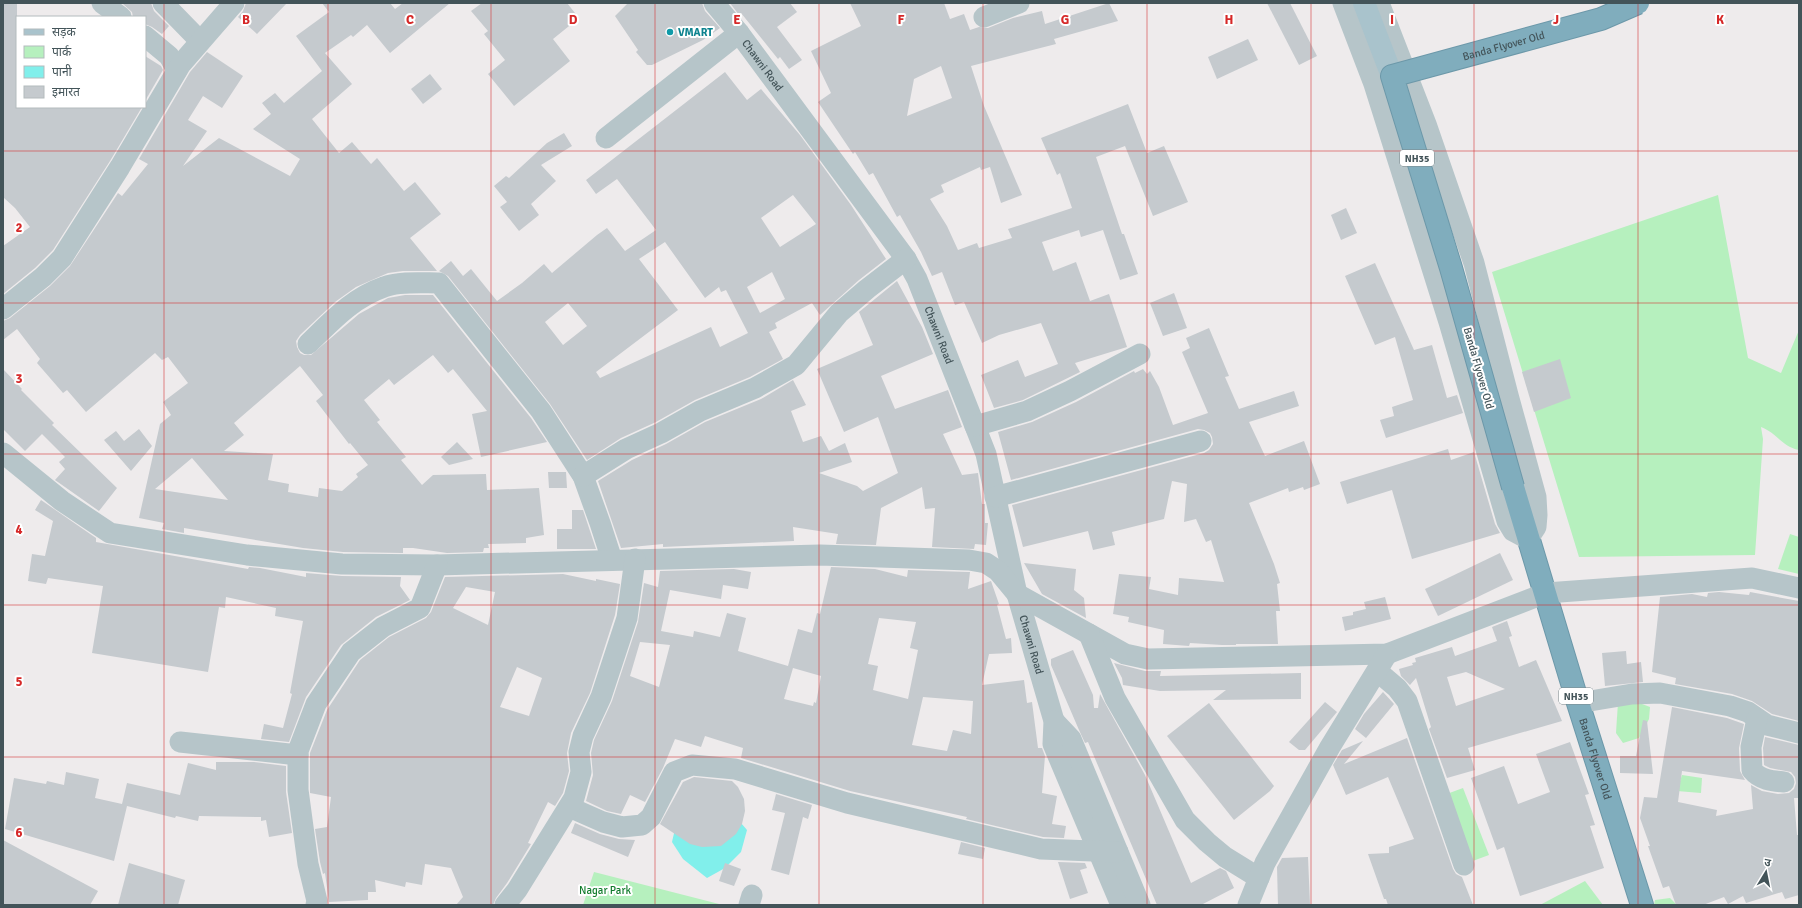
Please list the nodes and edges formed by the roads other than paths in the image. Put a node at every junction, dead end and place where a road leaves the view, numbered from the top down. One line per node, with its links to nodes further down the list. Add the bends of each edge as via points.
1 (102, 3): 10 (street)
2 (163, 3): 14 (street)
3 (234, 3): 14 (street)
4 (714, 3): 12 (street, Chawni Road)
5 (1019, 3): 11 (street)
6 (1343, 3): 27 (street, via 1374,84 1449,322 1507,521 1513,531)
7 (1364, 3): 16 (main road)
8 (1379, 3): 27 (street, via 1426,124 1474,264 1536,497 1536,527)
9 (1638, 3): 16 (highway, Banda Flyover Old, bridge, via 1601,19)
10 (120, 16)
11 (984, 17)
12 (739, 33): 17 (street); 18 (street, Chawni Road)
13 (146, 37): 15 (street, via 169,56)
14 (200, 41): 15 (street)
15 (177, 70): 19 (street, via 120,168 62,258 43,278)
16 (1392, 76): 27 (highway, Banda Flyover Old / NH35, bridge, via 1451,268)
17 (606, 138)
18 (906, 259): 22 (street, Chawni Road, via 918,279); 25 (street, via 840,313 796,365 755,388 700,411 626,449)
19 (3, 310)
20 (308, 344): 25 (street, via 353,302 385,286 439,283 542,410)
21 (1140, 354): 22 (street, via 1027,411)
22 (975, 426): 26 (street, Chawni Road, via 986,454)
23 (1201, 441): 26 (street)
24 (3, 453): 30 (street, via 62,502 110,533 246,555 294,560 342,564)
25 (583, 476): 29 (street)
26 (995, 497): 33 (street, Chawni Road)
27 (1528, 539): 32 (highway, Banda Flyover Old / NH35)
28 (635, 559): 29 (street); 33 (street, via 820,555 969,560 986,563 998,571); 42 (street, via 627,618 601,697 583,736 580,752 581,772)
29 (612, 560): 30 (street)
30 (437, 565): 40 (street, via 420,608 383,627 351,652 316,704)
31 (1799, 588): 32 (street, via 1752,578)
32 (1546, 593): 35 (street); 36 (highway, Banda Flyover Old / NH35)
33 (1017, 594): 34 (street); 43 (street, Chawni Road, via 1054,720 1071,739)
34 (1089, 634): 35 (street, via 1125,654 1148,659); 45 (street, via 1115,698 1185,820 1225,857)
35 (1382, 663): 44 (street, via 1396,688 1407,701); 45 (street, via 1330,746)
36 (1578, 703): 37 (street, via 1632,694 1660,693 1730,706 1748,712); 51 (highway, Banda Flyover Old / NH35)
37 (1757, 719): 38 (street, via 1767,725); 41 (street, via 1752,747 1752,770 1762,779)
38 (1799, 733)
39 (180, 742): 40 (street)
40 (298, 755): 46 (street, via 298,790)
41 (1784, 782)
42 (569, 807): 43 (street, via 603,822 622,827 642,825 652,817 674,772 692,765 713,766 735,769 846,803 1042,849); 47 (street)
43 (1108, 852): 48 (street, Chawni Road); 49 (street, Chawni Road)
44 (1464, 865)
45 (1259, 878): 50 (street)
46 (316, 905)
47 (505, 905)
48 (1122, 905)
49 (1140, 905)
50 (1248, 905)
51 (1642, 905)

